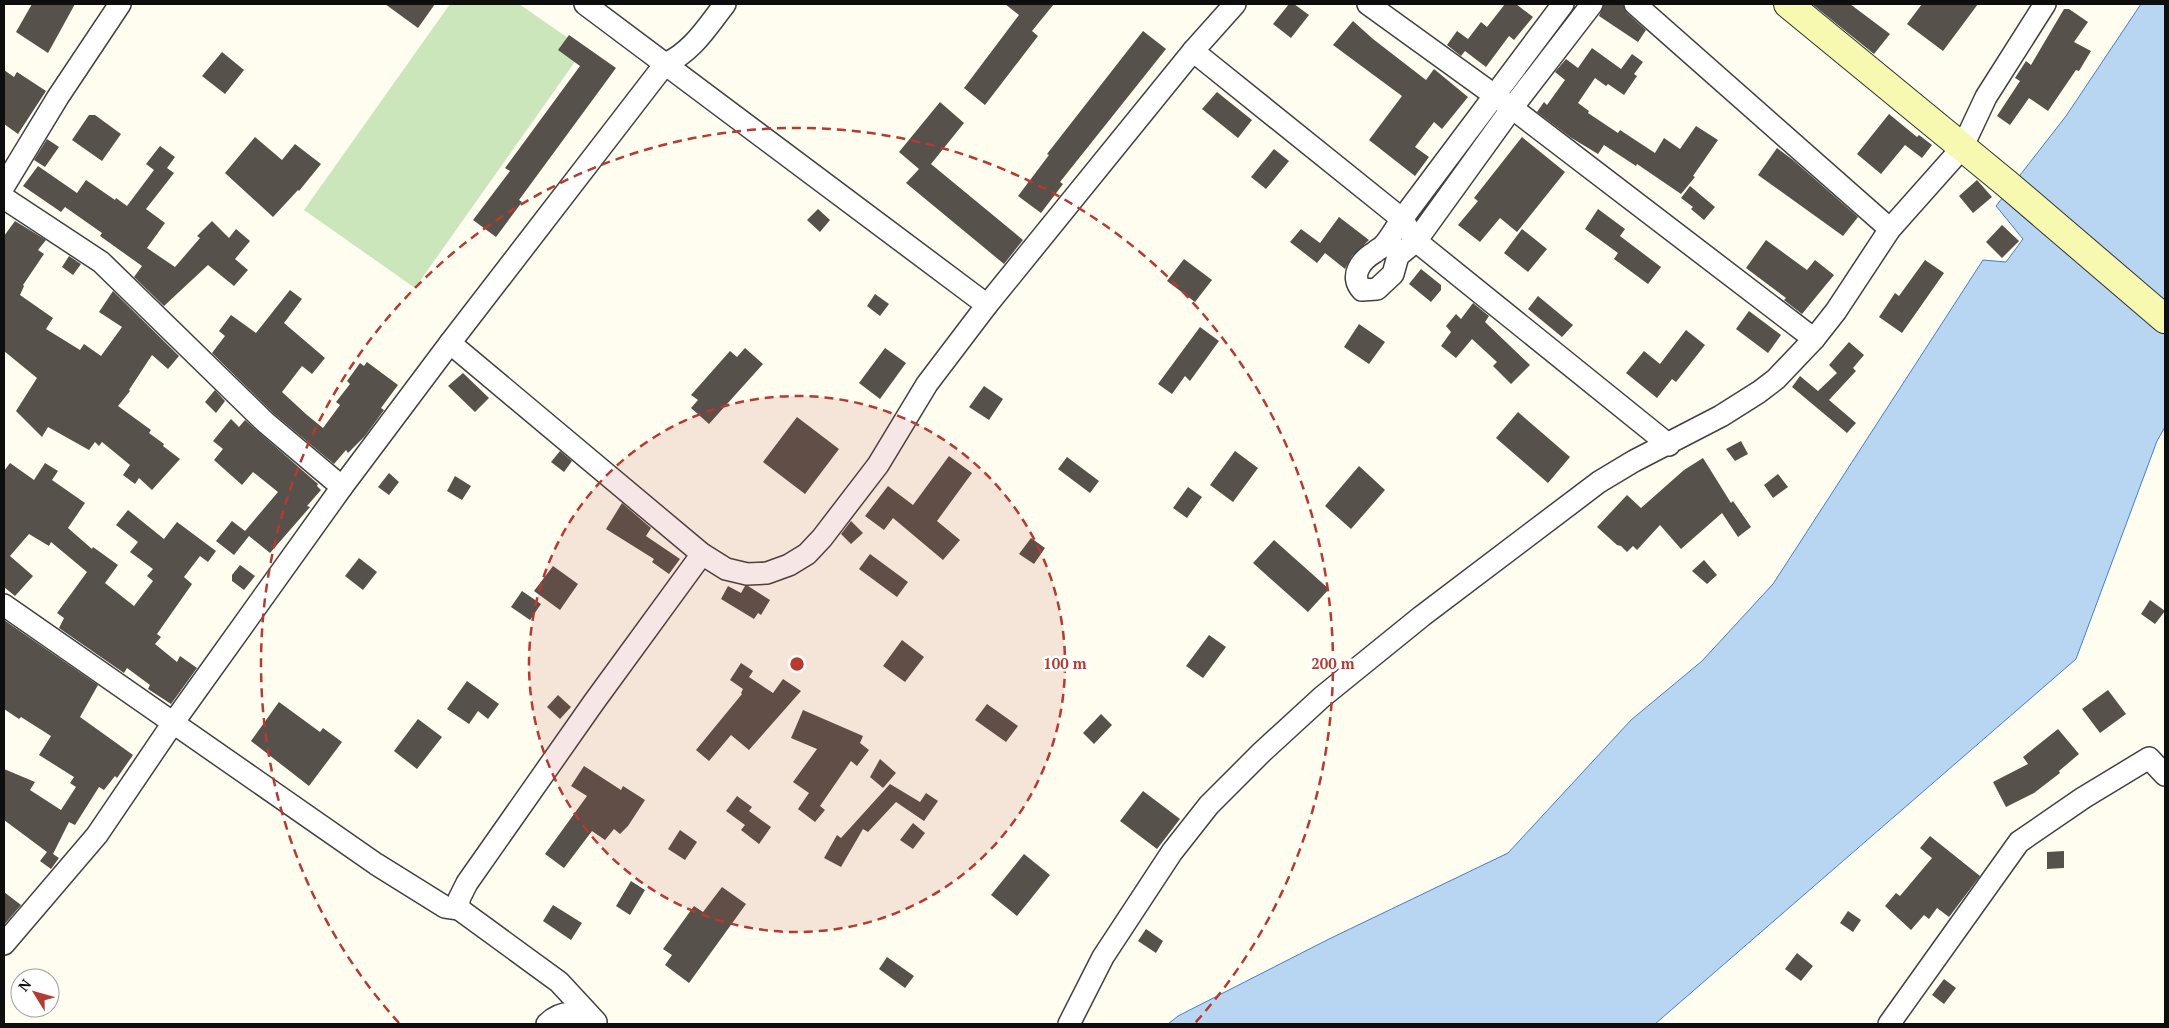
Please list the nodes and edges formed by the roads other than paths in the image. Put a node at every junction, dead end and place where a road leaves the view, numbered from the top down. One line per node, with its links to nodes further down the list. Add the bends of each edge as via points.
1 (120, 4): 16 (street)
2 (586, 4): 12 (street)
3 (725, 4): 12 (street, via 691,47)
4 (1235, 4): 11 (street)
5 (1368, 4): 13 (street)
6 (1563, 4): 13 (street)
7 (1592, 4): 14 (street)
8 (1635, 4): 19 (street)
9 (1788, 4): 15 (main road)
10 (2045, 4): 15 (street, via 1986,97)
11 (1193, 51): 18 (street); 21 (street)
12 (665, 64): 21 (street); 24 (street)
13 (1494, 96): 14 (street); 18 (street)
14 (1512, 108): 20 (street); 23 (street)
15 (1962, 148): 19 (street); 22 (main road)
16 (4, 186)
17 (4, 198): 26 (street, via 101,262 265,422)
18 (1402, 219): 20 (street); 20 (street, via 1383,247 1371,254 1359,268 1356,284 1367,291 1381,287 1393,274 1398,256)
19 (1890, 229): 23 (street, via 1836,311)
20 (1416, 240): 25 (street)
21 (987, 305): 27 (street, via 928,384 878,464 807,554 767,573 747,574 726,569)
22 (2165, 319)
23 (1814, 338): 25 (street, via 1776,379 1759,392)
24 (450, 343): 26 (street); 27 (street)
25 (1669, 445): 35 (street, via 1599,482 1437,604 1322,697 1262,752 1209,804 1172,852 1103,957)
26 (342, 487): 29 (street)
27 (702, 554): 31 (street, via 467,883 459,899)
28 (4, 605): 29 (street)
29 (173, 723): 31 (street, via 376,864 437,902); 32 (street, via 97,835)
30 (2165, 775): 36 (street, via 2149,758 2019,842)
31 (459, 909): 33 (street, via 559,982)
32 (4, 944)
33 (598, 1023): 34 (street, via 570,1012)
34 (547, 1024)
35 (1069, 1024)
36 (1889, 1024)

